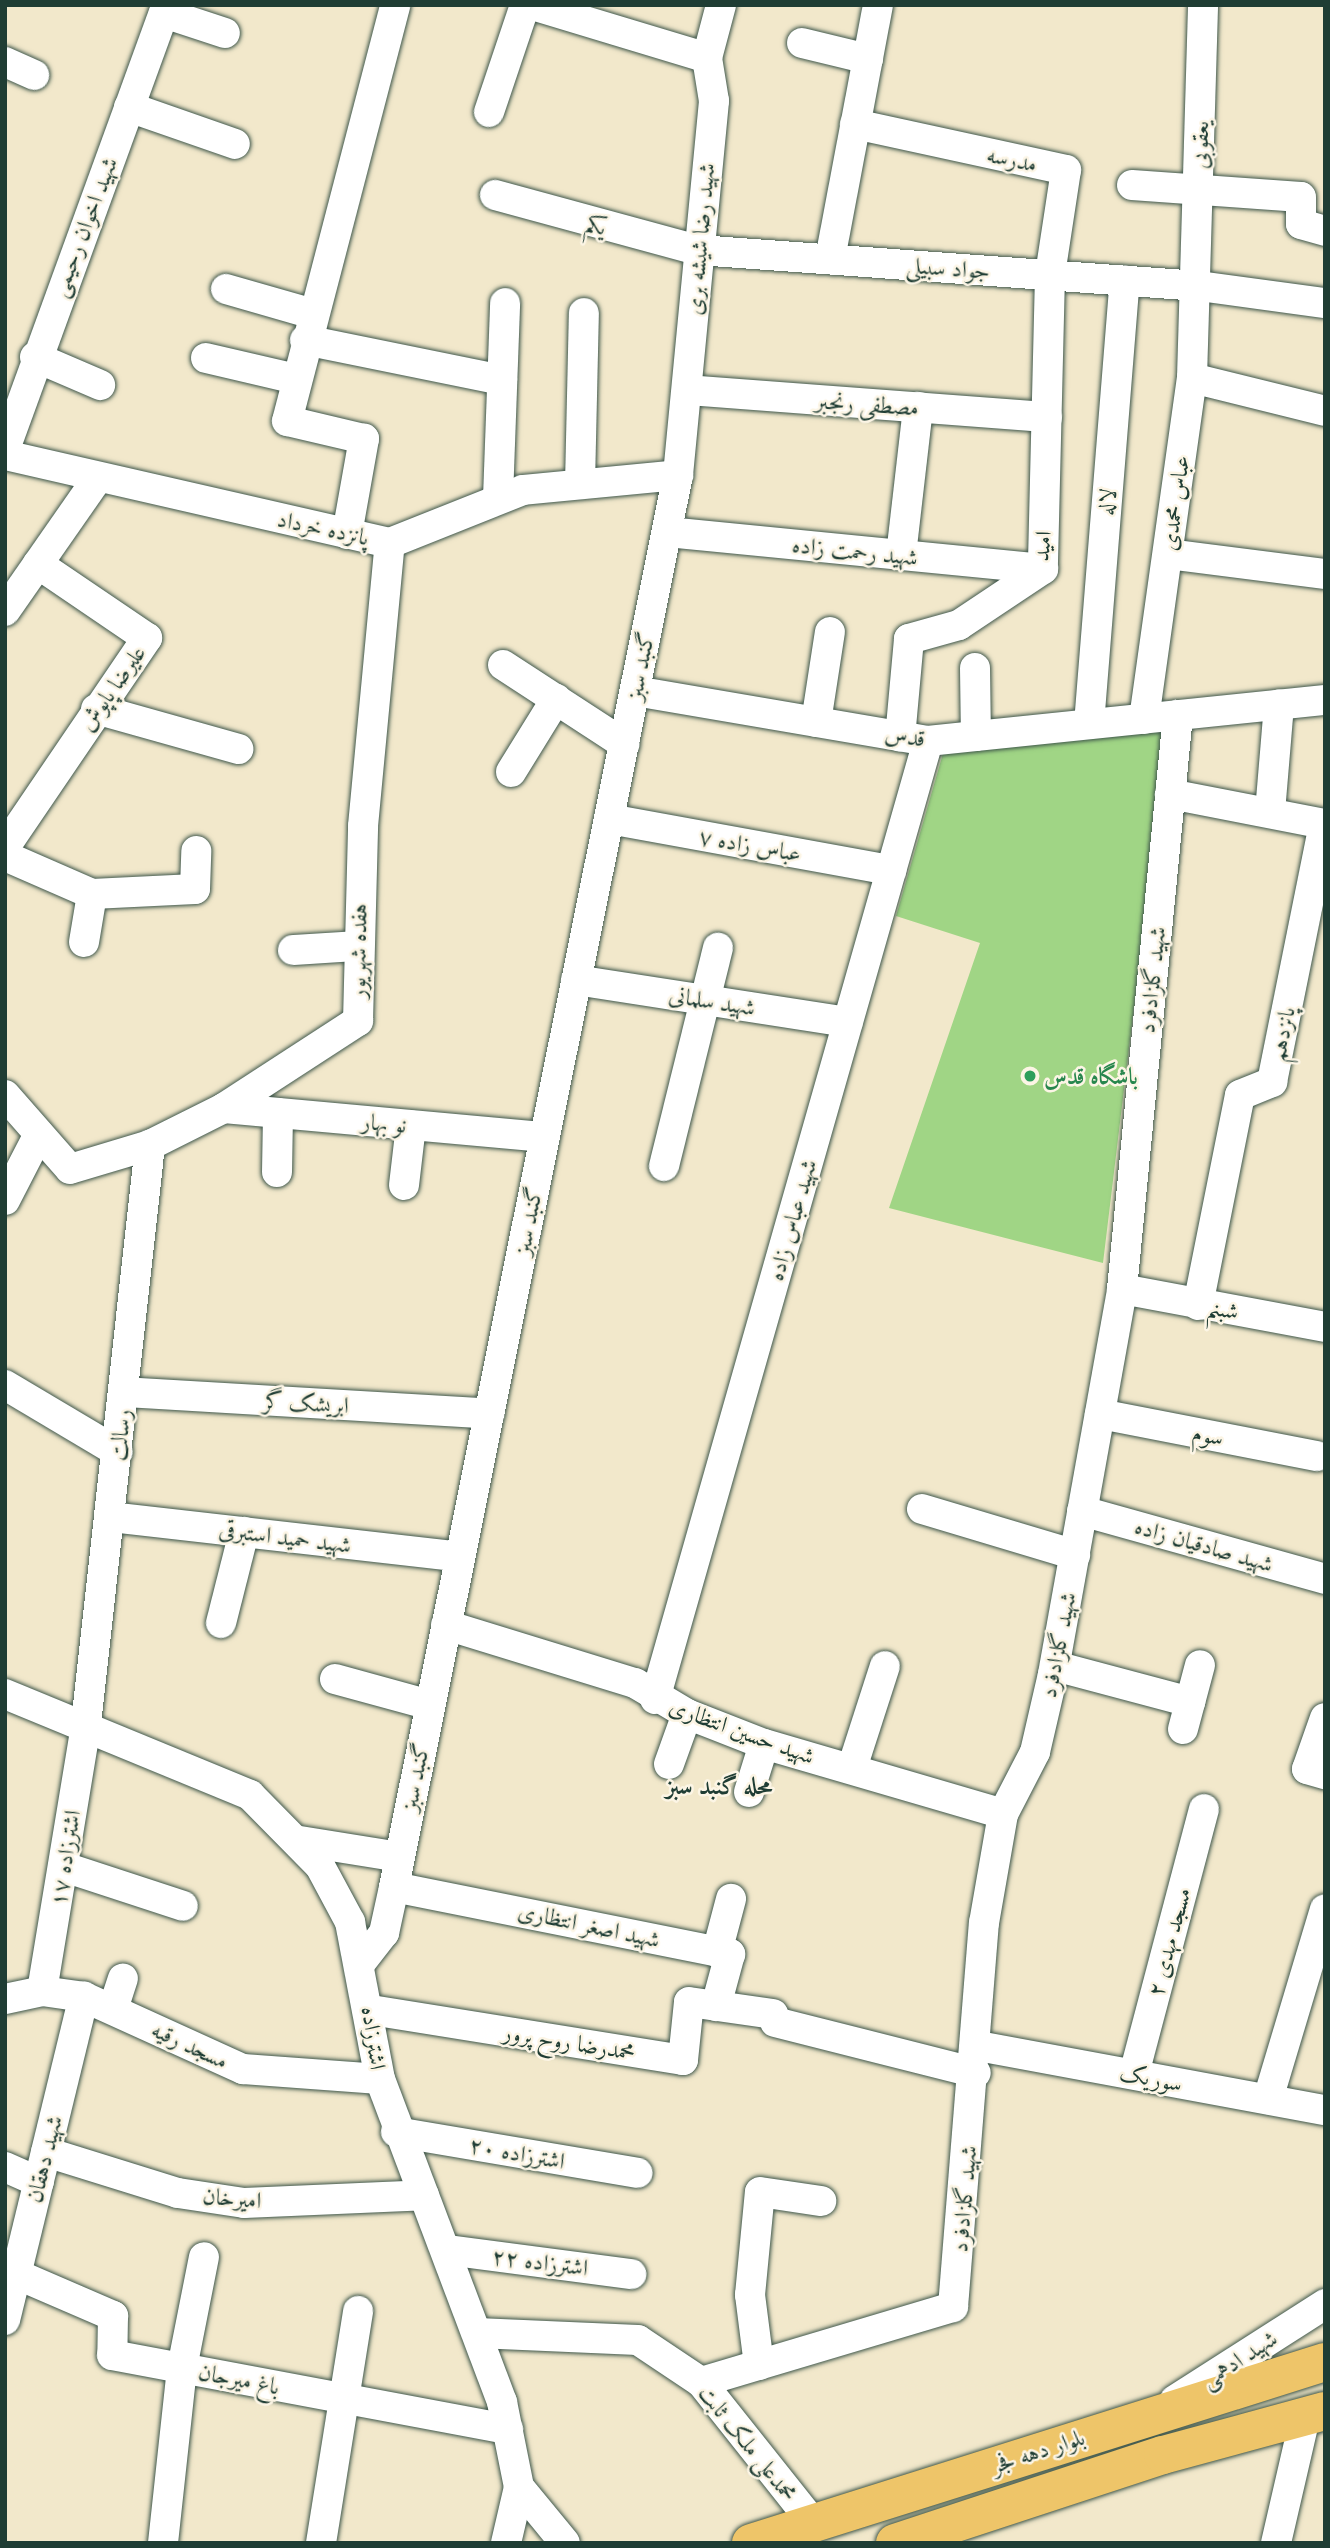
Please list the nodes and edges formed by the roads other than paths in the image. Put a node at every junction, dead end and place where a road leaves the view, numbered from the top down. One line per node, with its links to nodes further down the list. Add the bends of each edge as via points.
1 (395, 5): 31 (street)
2 (524, 5): 15 (street)
3 (532, 5): 10 (street)
4 (720, 5): 10 (street, شهید رضا شیشه بری)
5 (878, 5): 11 (street)
6 (1203, 5): 19 (street, یعقوبی)
7 (166, 9): 8 (street); 14 (street, شهید اخوان رحیمی)
8 (225, 33)
9 (802, 43): 11 (street)
10 (708, 58): 22 (street, شهید رضا شیشه بری, via 714,101)
11 (868, 59): 16 (street)
12 (5, 62): 13 (street)
13 (34, 75)
14 (129, 107): 17 (street); 32 (street, شهید اخوان رحیمی)
15 (489, 112)
16 (855, 124): 23 (street); 24 (street, مدرسه, via 1066,170)
17 (235, 144)
18 (1132, 185): 19 (street)
19 (1199, 192): 21 (street, via 1301,197 1301,225); 26 (street, یعقوبی)
20 (495, 195): 22 (street, یکم)
21 (1325, 231)
22 (698, 250): 23 (street, جواد سبیلی); 38 (street, شهید رضا شیشه بری)
23 (830, 260): 24 (street, جواد سبیلی)
24 (1050, 275): 25 (street, جواد سبیلی); 41 (street, امید)
25 (1125, 280): 26 (street, جواد سبیلی); 68 (street, لاله)
26 (1199, 286): 29 (street, جواد سبیلی); 35 (street, عباس محمدی)
27 (226, 289): 31 (street)
28 (505, 303): 36 (street)
29 (1325, 303)
30 (583, 313): 46 (street)
31 (309, 327): 34 (street); 36 (street)
32 (35, 357): 37 (street); 42 (street, شهید اخوان رحیمی)
33 (206, 358): 34 (street)
34 (296, 379): 49 (street, via 287,421 365,439)
35 (1192, 379): 40 (street); 51 (street, عباس محمدی)
36 (502, 380): 47 (street)
37 (100, 385)
38 (687, 390): 39 (street, مصطفی رنجبر); 44 (street, شهید رضا شیشه بری)
39 (918, 407): 41 (street, مصطفی رنجبر); 52 (street)
40 (1325, 411)
41 (1047, 417): 54 (street, امید)
42 (5, 449)
43 (5, 455): 45 (street, پانزده خرداد)
44 (678, 475): 46 (street, پانزده خرداد); 48 (street, گنبد سبز)
45 (97, 479): 49 (street, پانزده خرداد); 53 (street)
46 (580, 484): 47 (street, پانزده خرداد)
47 (498, 498): 50 (street, پانزده خرداد)
48 (667, 532): 52 (street, شهید رحمت زاده); 60 (street, گنبد سبز)
49 (347, 534): 50 (street, پانزده خرداد)
50 (390, 543): 84 (street, هفده شهریور)
51 (1168, 554): 55 (street); 66 (street, عباس محمدی)
52 (901, 555): 54 (street, شهید رحمت زاده)
53 (38, 564): 56 (street); 64 (street, علیرضا پاپوش, via 147,638)
54 (1043, 569): 70 (street, امید, via 959,625 909,639)
55 (1325, 574)
56 (5, 611)
57 (830, 632): 67 (street)
58 (503, 665): 61 (street)
59 (975, 668): 69 (street)
60 (635, 691): 67 (street, قدس); 71 (street, گنبد سبز)
61 (556, 699): 71 (street); 73 (street)
62 (1325, 700): 63 (street, قدس)
63 (1279, 705): 65 (street, قدس); 75 (street)
64 (96, 709): 72 (street); 78 (street, علیرضا پاپوش)
65 (1178, 715): 66 (street, قدس); 74 (street, شهید گلزادفرد)
66 (1144, 719): 68 (street, قدس)
67 (816, 722): 70 (street, قدس)
68 (1089, 724): 69 (street, قدس)
69 (976, 736): 70 (street, قدس)
70 (914, 739): 81 (street, شهید عباس زاده)
71 (624, 744): 76 (street, گنبد سبز)
72 (238, 749)
73 (511, 772)
74 (1170, 794): 75 (street); 101 (street, شهید گلزادفرد)
75 (1270, 812): 77 (street)
76 (609, 819): 81 (street, عباس زاده ۷); 87 (street, گنبد سبز)
77 (1324, 824): 102 (street, پانزدهم, via 1272,1083 1240,1095)
78 (5, 847)
79 (196, 851): 82 (street, via 195,889)
80 (5, 856): 82 (street)
81 (891, 870): 89 (street, شهید عباس زاده)
82 (92, 894): 83 (street)
83 (84, 942)
84 (356, 946): 86 (street); 91 (street, هفده شهریور, via 358,1021)
85 (718, 948): 88 (street)
86 (293, 950)
87 (576, 980): 88 (street, شهید سلمانی); 95 (street, گنبد سبز)
88 (706, 1001): 89 (street, شهید سلمانی); 97 (street)
89 (848, 1022): 124 (street, شهید عباس زاده)
90 (5, 1095): 94 (street, هفده شهریور)
91 (223, 1108): 92 (street, نو بهار); 96 (street, هفده شهریور)
92 (278, 1113): 93 (street, نو بهار); 98 (street)
93 (411, 1125): 95 (street, نو بهار); 99 (street)
94 (39, 1134): 96 (street, هفده شهریور, via 70,1169); 100 (street)
95 (545, 1137): 106 (street, گنبد سبز)
96 (149, 1146): 105 (street, رسالت)
97 (664, 1166)
98 (276, 1172)
99 (404, 1185)
100 (5, 1200)
101 (1122, 1289): 102 (street, شبنم); 107 (street, شهید گلزادفرد)
102 (1198, 1305): 103 (street, شبنم)
103 (1325, 1327)
104 (5, 1385): 108 (street)
105 (124, 1392): 106 (street, ابریشک گر); 108 (street, رسالت)
106 (489, 1414): 115 (street, گنبد سبز)
107 (1100, 1414): 109 (street, سوم); 111 (street, شهید گلزادفرد)
108 (118, 1452): 112 (street, رسالت)
109 (1317, 1455)
110 (922, 1509): 114 (street)
111 (1082, 1511): 114 (street, شهید گلزادفرد); 116 (street, شهید صادقیان زاده)
112 (111, 1517): 113 (street, شهید حمید استبرقی); 128 (street, رسالت)
113 (244, 1532): 115 (street, شهید حمید استبرقی); 117 (street)
114 (1075, 1555): 119 (street, شهید گلزادفرد)
115 (460, 1557): 118 (street, گنبد سبز)
116 (1325, 1579)
117 (221, 1623)
118 (446, 1625): 124 (street, شهید حسین انتظاری, via 635,1683); 125 (street, گنبد سبز)
119 (1055, 1665): 120 (street, via 1187,1715); 135 (street, شهید گلزادفرد, via 1035,1752)
120 (1200, 1665)
121 (884, 1666): 131 (street)
122 (335, 1679): 125 (street)
123 (5, 1694): 128 (street, اشترزاده)
124 (655, 1699): 126 (street, شهید حسین انتظاری)
125 (430, 1705): 137 (street, گنبد سبز)
126 (687, 1714): 129 (street, شهید حسین انتظاری); 130 (street)
127 (1325, 1718): 132 (street, via 1307,1769)
128 (86, 1724): 136 (street, اشترزاده, via 250,1796); 138 (street, اشترزاده ۱۷)
129 (764, 1744): 131 (street, شهید حسین انتظاری); 133 (street)
130 (669, 1764)
131 (852, 1768): 135 (street, شهید حسین انتظاری)
132 (1325, 1774)
133 (749, 1791)
134 (1204, 1810): 153 (street, مسجد مهدی ۲)
135 (1003, 1814): 152 (street, شهید گلزادفرد, via 984,1923)
136 (300, 1842): 137 (street); 144 (street, اشترزاده, via 350,1922)
137 (400, 1857): 139 (street, گنبد سبز)
138 (64, 1867): 141 (street); 146 (street, اشترزاده ۱۷)
139 (394, 1887): 143 (street, شهید اصغر انتظاری); 144 (street, گنبد سبز, via 384,1933)
140 (731, 1899): 143 (street)
141 (183, 1906)
142 (1325, 1909): 155 (street)
143 (718, 1952): 149 (street, via 730,1954)
144 (362, 1961): 151 (street, اشترزاده)
145 (123, 1979): 150 (street)
146 (43, 1992): 147 (street, مسجد رقیه); 148 (street, مسجد رقیه)
147 (84, 1997): 150 (street, مسجد رقیه); 158 (street, شهید دهقان)
148 (5, 1999)
149 (716, 2006): 151 (street, محمدرضا روح پرور, via 689,2002 683,2060); 152 (street, سوریک)
150 (113, 2009): 154 (street, مسجد رقیه, via 243,2069)
151 (371, 2010): 154 (street, اشترزاده)
152 (977, 2059): 153 (street, سوریک); 173 (street, شهید گلزادفرد, via 953,2307)
153 (1134, 2074): 155 (street, سوریک)
154 (380, 2078): 157 (street, اشترزاده)
155 (1268, 2099): 156 (street, سوریک)
156 (1325, 2110)
157 (396, 2132): 160 (street, اشترزاده ۲۰); 162 (street, اشترزاده)
158 (46, 2152): 161 (street, شهید دهقان); 162 (street, امیرخان, via 178,2193 244,2203)
159 (5, 2167): 161 (street)
160 (638, 2173)
161 (39, 2182): 166 (street, شهید دهقان)
162 (424, 2195): 164 (street, اشترزاده)
163 (821, 2201): 173 (street, via 760,2192 750,2295)
164 (448, 2250): 167 (street, اشترزاده ۲۲); 171 (street, اشترزاده)
165 (204, 2257): 174 (street)
166 (14, 2258): 170 (street, شهید دهقان); 174 (street, باغ میرجان, via 113,2316 112,2355)
167 (631, 2274)
168 (1325, 2304): 177 (street, شهید ادهمی)
169 (358, 2311): 176 (street)
170 (5, 2320)
171 (477, 2333): 175 (street, محمدعلی ملک ثابت, via 638,2340); 179 (street, اشترزاده)
172 (1325, 2362): 177 (main road, بلوار دهه فجر)
173 (759, 2365): 175 (street, شهید گلزادفرد)
174 (182, 2368): 176 (street, باغ میرجان); 182 (street)
175 (701, 2382): 181 (street, محمدعلی ملک ثابت)
176 (345, 2398): 179 (street, باغ میرجان); 183 (street)
177 (1153, 2414): 181 (main road, بلوار دهه فجر)
178 (1315, 2414): 187 (main road, بلوار دهه فجر, via 1163,2455); 188 (street)
179 (508, 2429): 180 (street, اشترزاده)
180 (519, 2487): 184 (street); 185 (street, اشترزاده)
181 (813, 2523): 186 (main road, بلوار دهه فجر)
182 (163, 2543)
183 (321, 2543)
184 (506, 2543)
185 (565, 2543)
186 (751, 2543)
187 (895, 2543)
188 (1276, 2543)

